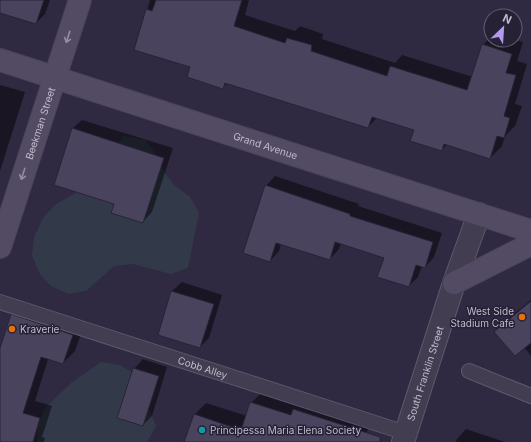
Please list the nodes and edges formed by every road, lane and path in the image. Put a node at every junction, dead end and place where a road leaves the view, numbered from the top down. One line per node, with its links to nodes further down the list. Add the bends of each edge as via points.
1 (80, 0): 3 (street, Beekman Street, one-way to 3)
2 (0, 60): 3 (street, Grand Avenue)
3 (54, 78): 4 (street, Grand Avenue); 7 (street, Beekman Street, one-way to 7)
4 (479, 214): 5 (street, Grand Avenue); 8 (street, South Franklin Street)
5 (531, 231)
6 (531, 244): 8 (street)
7 (0, 247)
8 (454, 283): 12 (street, South Franklin Street)
9 (0, 302): 12 (lane, Cobb Alley)
10 (469, 371): 11 (lane)
11 (531, 396)
12 (405, 437)

